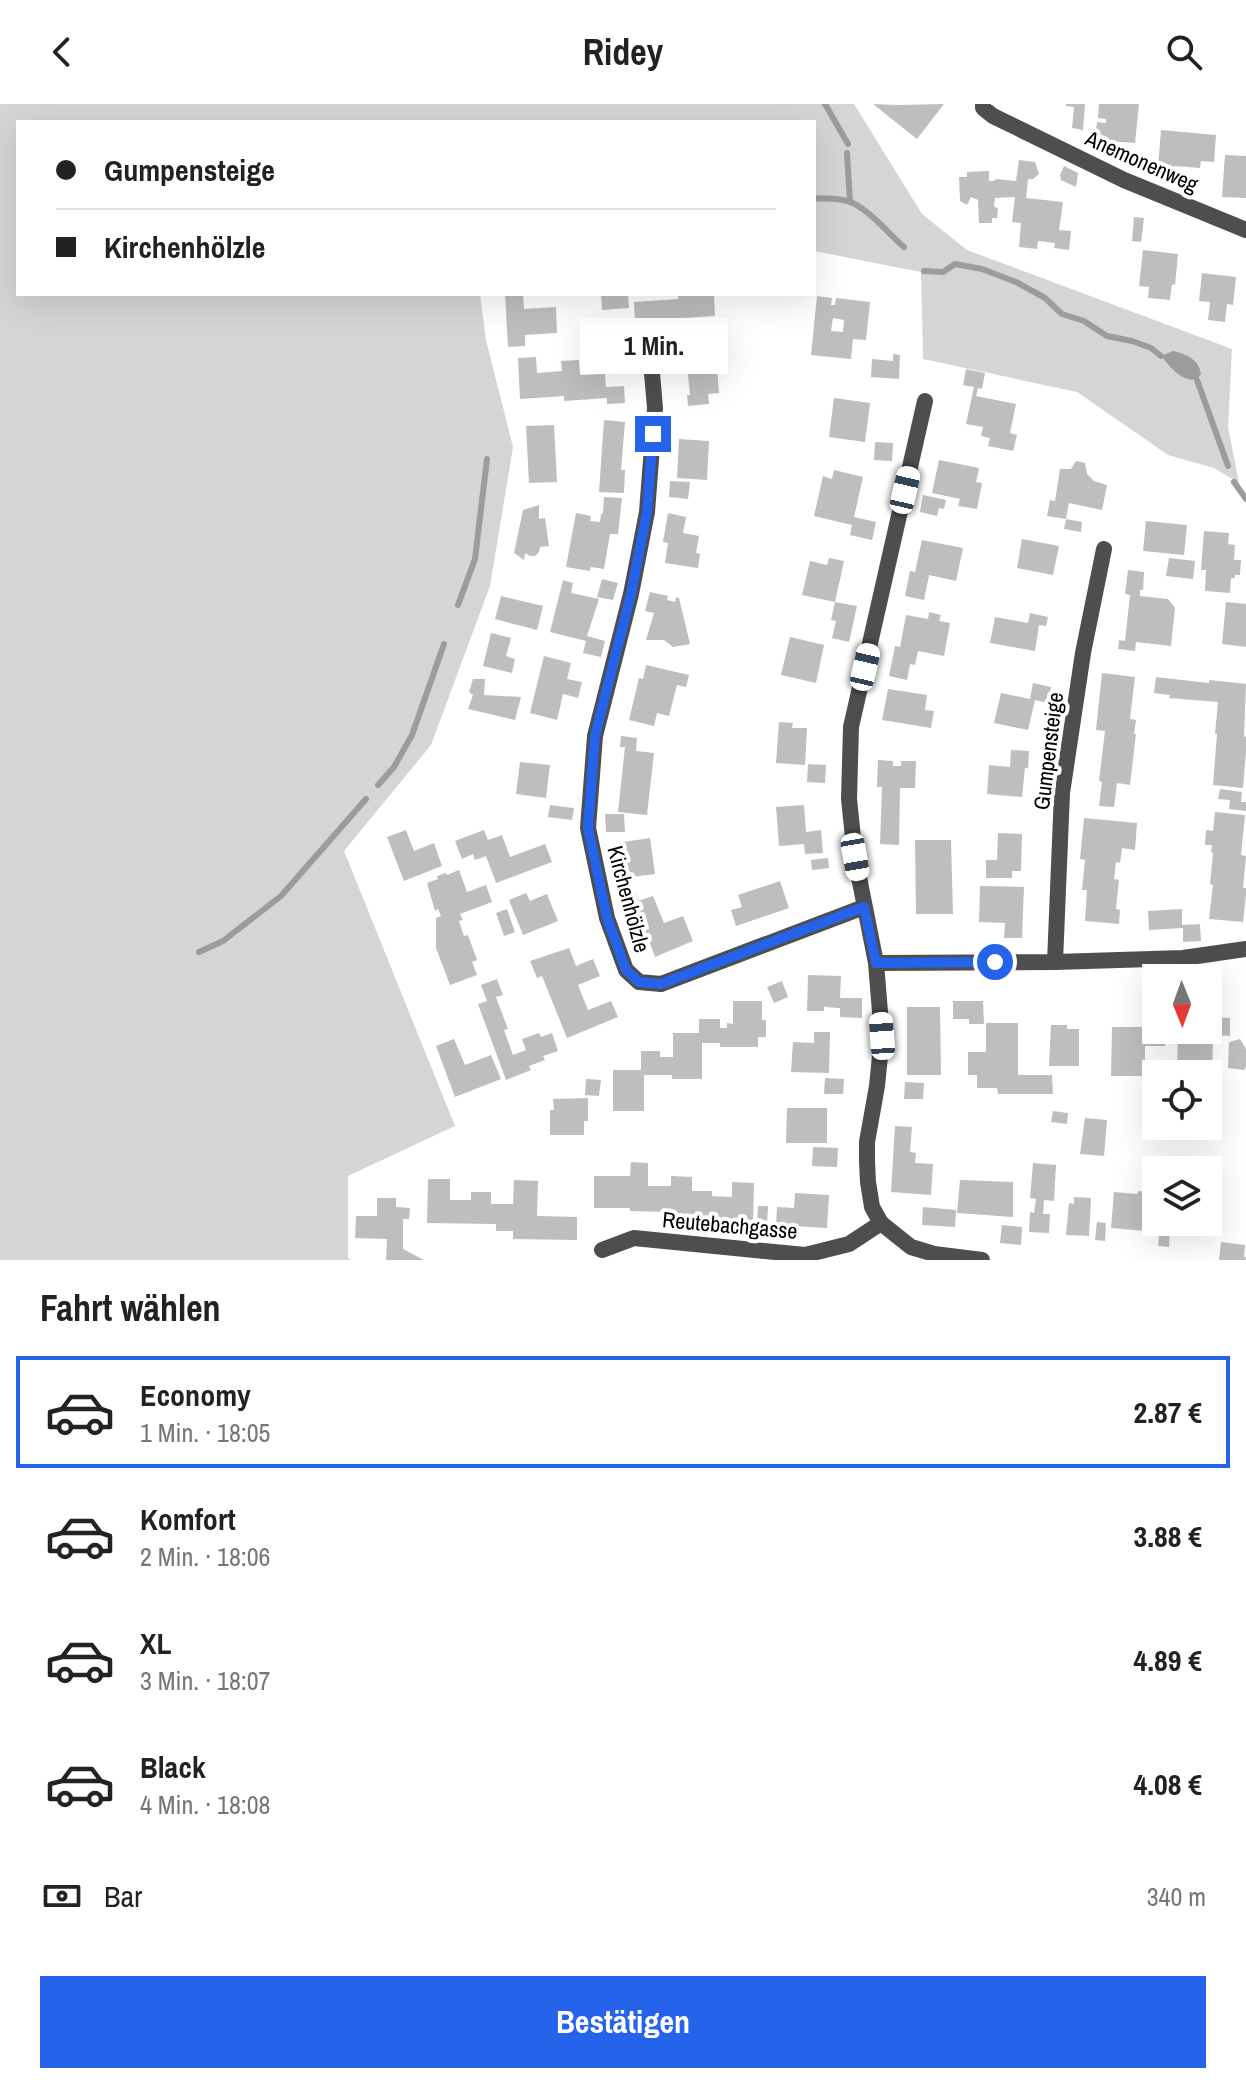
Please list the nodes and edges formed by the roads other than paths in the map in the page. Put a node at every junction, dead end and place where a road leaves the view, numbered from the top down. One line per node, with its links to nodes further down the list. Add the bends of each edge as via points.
1 (983, 104): 2 (street, Anemonenweg, via 993,116 1124,180)
2 (1246, 230)
3 (650, 350): 6 (street, Kirchenhölzle, via 655,408 647,512 595,736 588,828 607,918 626,970 639,982 661,984)
4 (925, 401): 6 (street, via 851,727 849,799)
5 (1104, 549): 8 (street, Gumpensteige, via 1062,793)
6 (864, 907): 9 (street)
7 (1246, 949): 8 (street, via 1183,958)
8 (1055, 962): 9 (street)
9 (876, 963): 10 (street, via 882,1036 867,1171 872,1207)
10 (881, 1223): 11 (street, Reutebachgasse, via 849,1244 805,1255 634,1238); 12 (street, via 911,1247)
11 (602, 1250)
12 (982, 1260)

